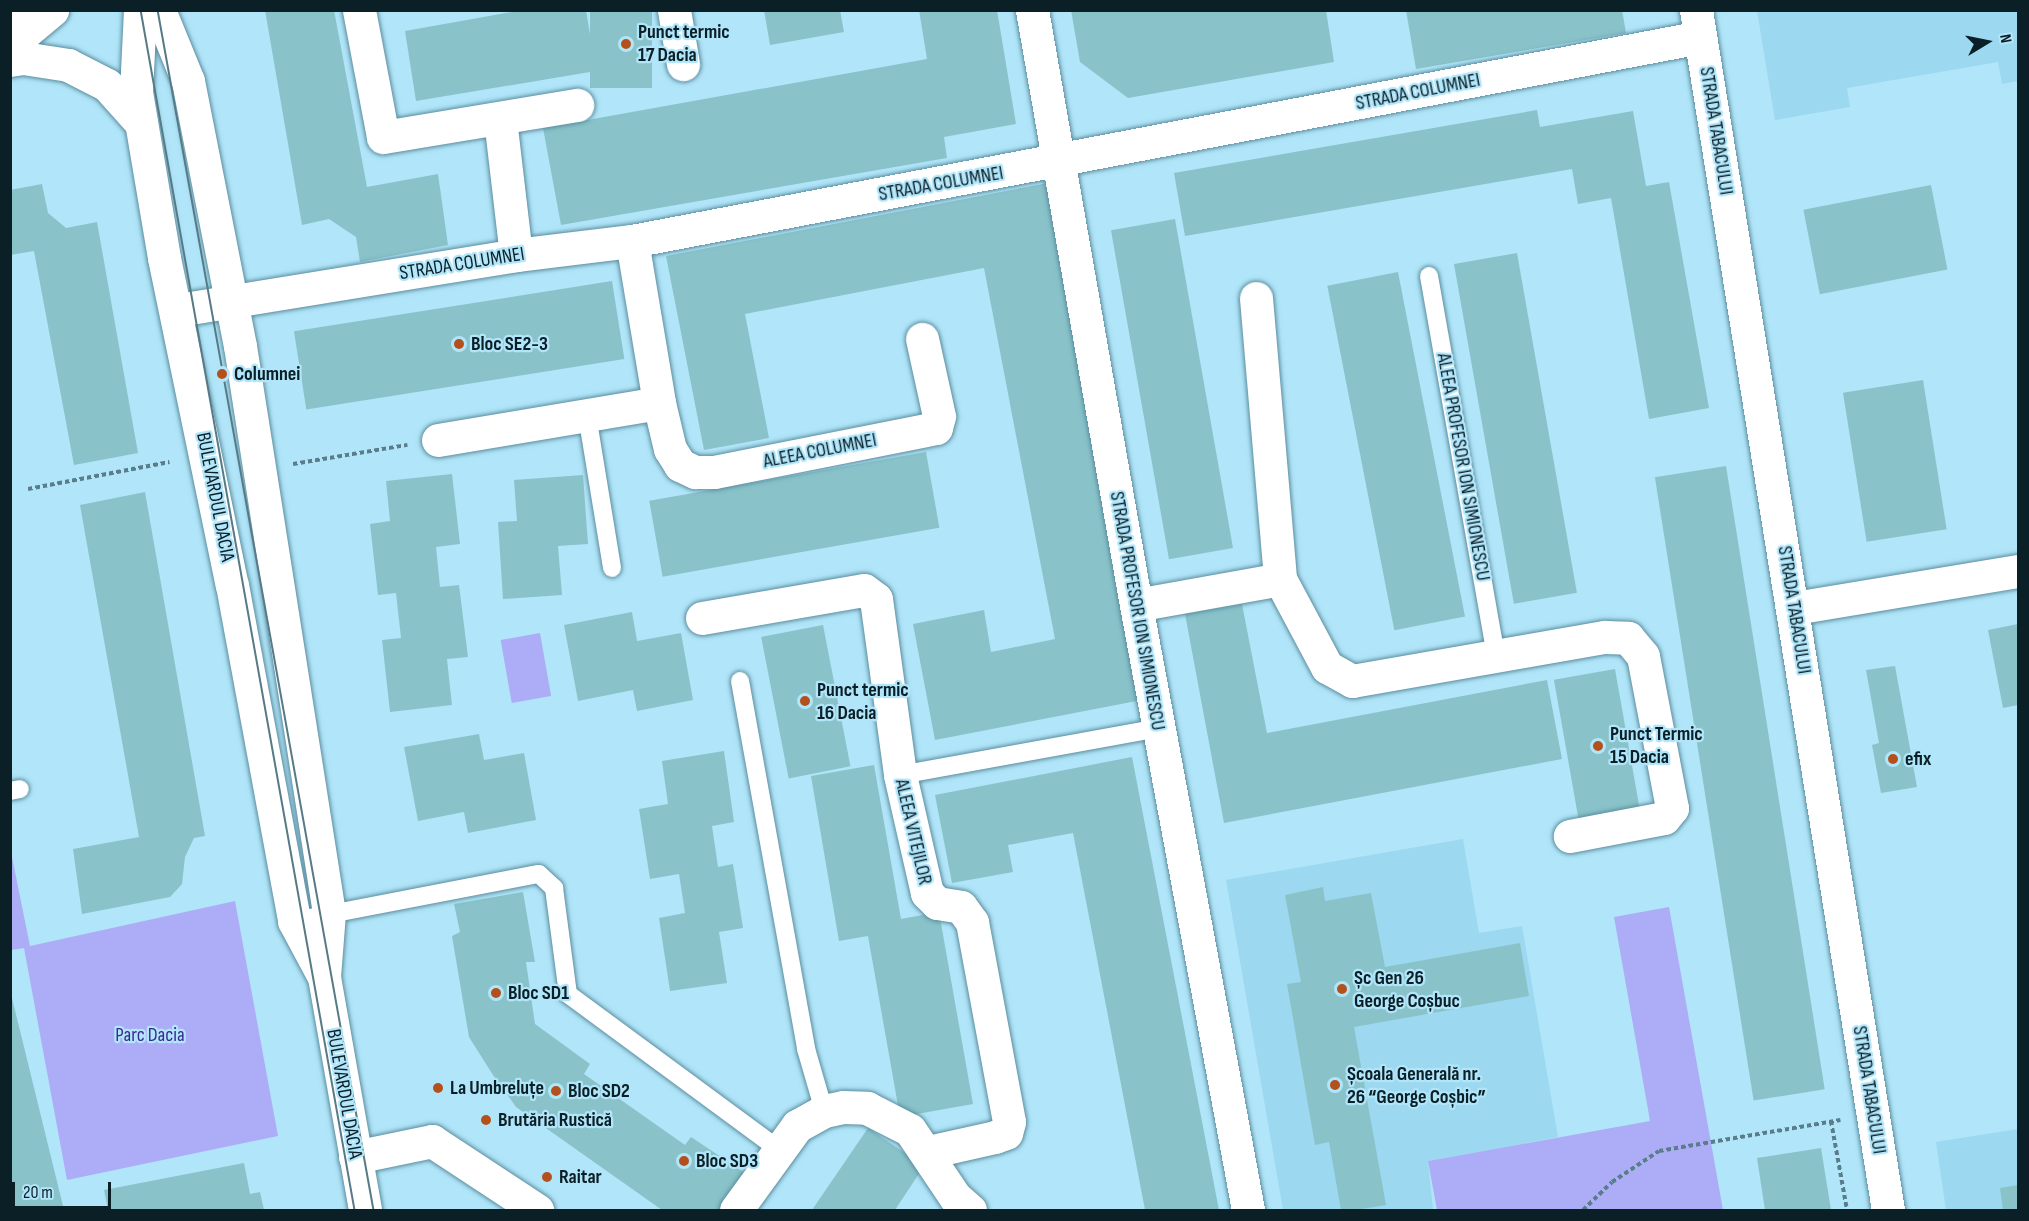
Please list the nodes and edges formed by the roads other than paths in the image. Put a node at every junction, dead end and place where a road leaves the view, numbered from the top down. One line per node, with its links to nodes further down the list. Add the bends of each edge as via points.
1 (22, 10): 9 (street)
2 (52, 10): 10 (street)
3 (140, 10): 15 (street, BULEVARDUL DACIA, via 136,93)
4 (159, 10): 21 (street, BULEVARDUL DACIA, via 188,81)
5 (359, 10): 14 (street, via 383,137)
6 (674, 10): 12 (street)
7 (1032, 10): 16 (street, STRADA PROFESOR ION SIMIONESCU)
8 (1698, 24): 16 (street, STRADA COLUMNEI); 31 (street, STRADA TABACULUI)
9 (10, 25)
10 (10, 45)
11 (10, 60): 15 (street, via 68,65 107,85)
12 (683, 64)
13 (577, 105): 14 (street)
14 (500, 119): 18 (street)
15 (141, 123): 22 (street, BULEVARDUL DACIA, via 164,258)
16 (1058, 162): 17 (street, STRADA COLUMNEI); 30 (street, STRADA PROFESOR ION SIMIONESCU)
17 (632, 240): 18 (street, STRADA COLUMNEI); 24 (street, ALEEA COLUMNEI)
18 (516, 255): 21 (street, STRADA COLUMNEI)
19 (1429, 276): 33 (lane, ALEEA PROFESOR ION SIMIONESCU)
20 (1256, 298): 29 (street)
21 (232, 300): 22 (street, STRADA COLUMNEI); 38 (street, BULEVARDUL DACIA)
22 (178, 310): 39 (street, BULEVARDUL DACIA)
23 (922, 339): 24 (street, ALEEA COLUMNEI, via 939,416 936,428 714,472 696,472 680,465 670,449)
24 (659, 403): 25 (street)
25 (587, 415): 26 (street); 27 (lane)
26 (438, 440)
27 (612, 568)
28 (2019, 571): 31 (street)
29 (1280, 579): 30 (street); 33 (street, via 1327,667 1337,676 1359,680)
30 (1136, 605): 35 (street, STRADA PROFESOR ION SIMIONESCU)
31 (1794, 608): 50 (street, STRADA TABACULUI)
32 (702, 618): 36 (street, ALEEA VITEJILOR, via 864,590 876,598)
33 (1496, 657): 37 (street, via 1618,636 1637,646 1642,656 1672,808 1665,818)
34 (740, 681): 41 (lane, via 806,1049)
35 (1158, 728): 36 (lane); 49 (street, STRADA PROFESOR ION SIMIONESCU)
36 (900, 775): 43 (street, ALEEA VITEJILOR, via 927,893 937,903 961,907 972,922 1009,1122 1006,1133)
37 (1570, 836)
38 (329, 913): 39 (lane); 40 (street, BULEVARDUL DACIA); 42 (lane, via 539,874 554,888 568,994)
39 (294, 921): 40 (street, BULEVARDUL DACIA)
40 (324, 977): 44 (street, BULEVARDUL DACIA)
41 (824, 1111): 42 (street, via 797,1126); 43 (street, via 867,1108 910,1130)
42 (778, 1149): 47 (street)
43 (928, 1152): 48 (street, via 955,1197)
44 (355, 1157): 45 (street, BULEVARDUL DACIA); 46 (street, via 432,1141)
45 (365, 1210)
46 (537, 1210)
47 (736, 1210)
48 (970, 1210)
49 (1248, 1210)
50 (1888, 1210)

